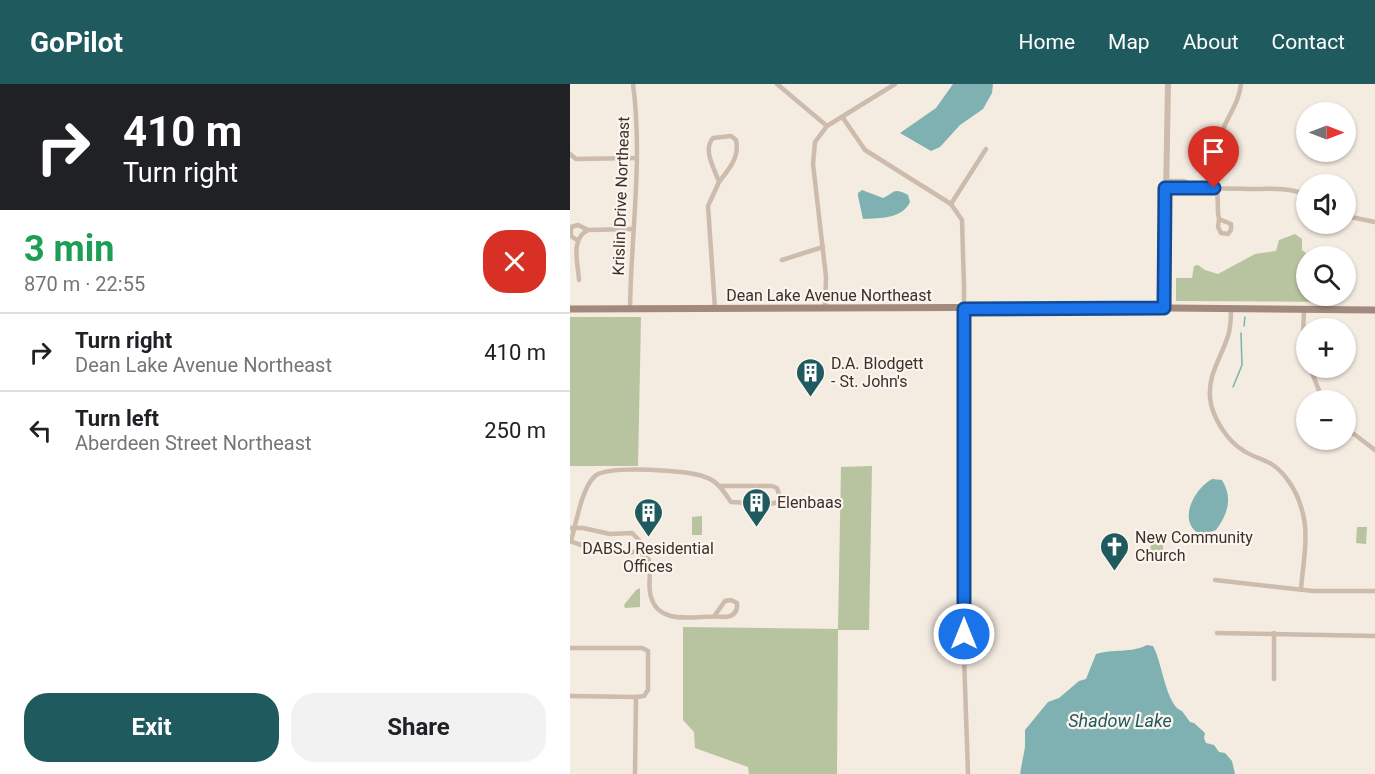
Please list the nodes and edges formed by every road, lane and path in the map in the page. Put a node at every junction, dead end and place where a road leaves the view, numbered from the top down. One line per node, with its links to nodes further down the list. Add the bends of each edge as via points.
1 (633, 84): 10 (street, Krislin Drive Northeast)
2 (777, 84): 7 (street)
3 (895, 84): 6 (street)
4 (1168, 84): 11 (street)
5 (1241, 84): 15 (street, via 1236,106 1220,139)
6 (843, 118): 7 (street); 17 (street, via 870,154)
7 (827, 126): 24 (street, via 813,150)
8 (986, 149): 17 (street)
9 (570, 154): 10 (street, via 576,159)
10 (637, 159): 22 (street, Krislin Drive Northeast)
11 (1165, 180): 13 (street); 14 (street)
12 (719, 182): 12 (street, via 708,147 713,138 731,136 738,148 736,158); 30 (street, via 708,206)
13 (1196, 187): 14 (street); 15 (street)
14 (1165, 188): 27 (street)
15 (1218, 188): 16 (street); 19 (street)
16 (1296, 190)
17 (951, 204): 32 (street, via 962,220)
18 (1356, 218): 20 (street)
19 (1219, 219)
20 (1375, 222)
21 (588, 230): 22 (street); 23 (street); 23 (street, via 578,225 571,227 571,236)
22 (633, 230): 29 (street, Krislin Drive Northeast)
23 (578, 240): 26 (street)
24 (823, 247): 25 (street); 31 (street)
25 (782, 260)
26 (579, 280)
27 (1164, 308): 32 (main road, Dean Lake Avenue Northeast); 33 (main road, Dean Lake Avenue Northeast)
28 (570, 309): 29 (main road, Dean Lake Avenue Northeast)
29 (630, 309): 30 (main road, Dean Lake Avenue Northeast)
30 (714, 309): 31 (main road, Dean Lake Avenue Northeast)
31 (825, 309): 32 (main road, Dean Lake Avenue Northeast)
32 (964, 309): 55 (street)
33 (1232, 309): 34 (main road, Dean Lake Avenue Northeast); 44 (street, via 1228,336 1210,383 1213,409 1220,426 1242,450 1273,466 1295,492 1305,527)
34 (1304, 310): 35 (main road, Dean Lake Avenue Northeast); 36 (street)
35 (1375, 310)
36 (1304, 318)
37 (1356, 436): 38 (street)
38 (1375, 450)
39 (720, 486): 39 (street, via 731,502 770,504 780,498 777,488 765,484); 40 (street, via 704,476 606,471 594,477 588,486)
40 (572, 528): 41 (street); 42 (street, via 632,533 639,540)
41 (570, 541): 42 (street, via 605,551 629,554)
42 (638, 550): 46 (street, via 649,560 650,595 658,609 672,616)
43 (1215, 580): 44 (street)
44 (1301, 589): 45 (street)
45 (1375, 591)
46 (715, 615): 46 (street, via 730,616 736,611 736,603 725,602)
47 (1217, 633): 48 (street)
48 (1274, 633): 49 (street); 51 (street)
49 (1375, 636)
50 (570, 648): 53 (street, via 645,649 649,654 648,690 644,696)
51 (1274, 680)
52 (570, 696): 53 (street)
53 (636, 697): 54 (street)
54 (635, 774)
55 (968, 774)

